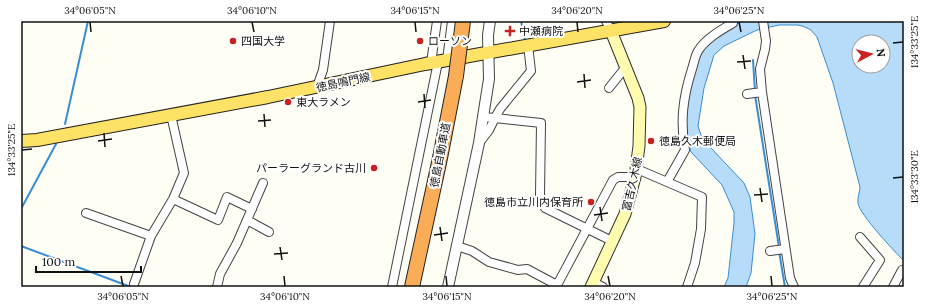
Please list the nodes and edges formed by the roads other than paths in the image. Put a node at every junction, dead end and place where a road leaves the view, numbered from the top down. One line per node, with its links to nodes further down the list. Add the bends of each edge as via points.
1 (330, 21): 14 (street, via 323,70)
2 (437, 21): 12 (street)
3 (452, 21): 12 (street)
4 (464, 21): 38 (highway, 徳島自動車道, bridge, via 439,166)
5 (490, 21): 11 (street)
6 (664, 21): 9 (main road, 徳島鳴門線)
7 (733, 21): 20 (street, via 714,34 698,51 687,84 683,110 682,133 685,150)
8 (763, 21): 42 (street, via 766,49 755,93 778,250)
9 (608, 26): 10 (main road, 徳島鳴門線); 13 (main road, 富吉久木線)
10 (528, 45): 11 (main road, 徳島鳴門線); 17 (street, via 531,71)
11 (488, 53): 12 (main road, 徳島鳴門線); 17 (street)
12 (439, 62): 14 (main road, 徳島鳴門線); 37 (street)
13 (625, 68): 15 (street); 19 (main road, 富吉久木線, via 640,107)
14 (317, 87): 16 (main road, 徳島鳴門線)
15 (609, 88)
16 (171, 115): 18 (main road, 徳島鳴門線); 22 (street, via 184,173)
17 (490, 118): 26 (street, via 541,123 540,195 545,208); 31 (street, via 479,143)
18 (21, 141)
19 (636, 173): 20 (street); 26 (street, via 613,180); 30 (main road, 富吉久木線, via 625,214)
20 (667, 182): 41 (street, via 702,197 701,229 695,263)
21 (263, 183): 23 (street)
22 (173, 199): 23 (street, via 218,220 227,197); 28 (street)
23 (252, 209): 25 (street)
24 (86, 213): 28 (street)
25 (247, 220): 27 (street); 36 (street)
26 (587, 229): 30 (street); 35 (street)
27 (269, 232)
28 (151, 236): 33 (street)
29 (860, 237): 43 (street, via 880,260)
30 (612, 241): 34 (main road, 富吉久木線)
31 (457, 246): 35 (street, via 472,251 489,262 518,270 527,269); 39 (street)
32 (902, 270): 44 (street)
33 (134, 284)
34 (592, 284): 40 (street)
35 (557, 286)
36 (216, 287)
37 (392, 287)
38 (412, 287)
39 (448, 287)
40 (603, 287)
41 (687, 287)
42 (794, 287)
43 (863, 287)
44 (893, 287)

